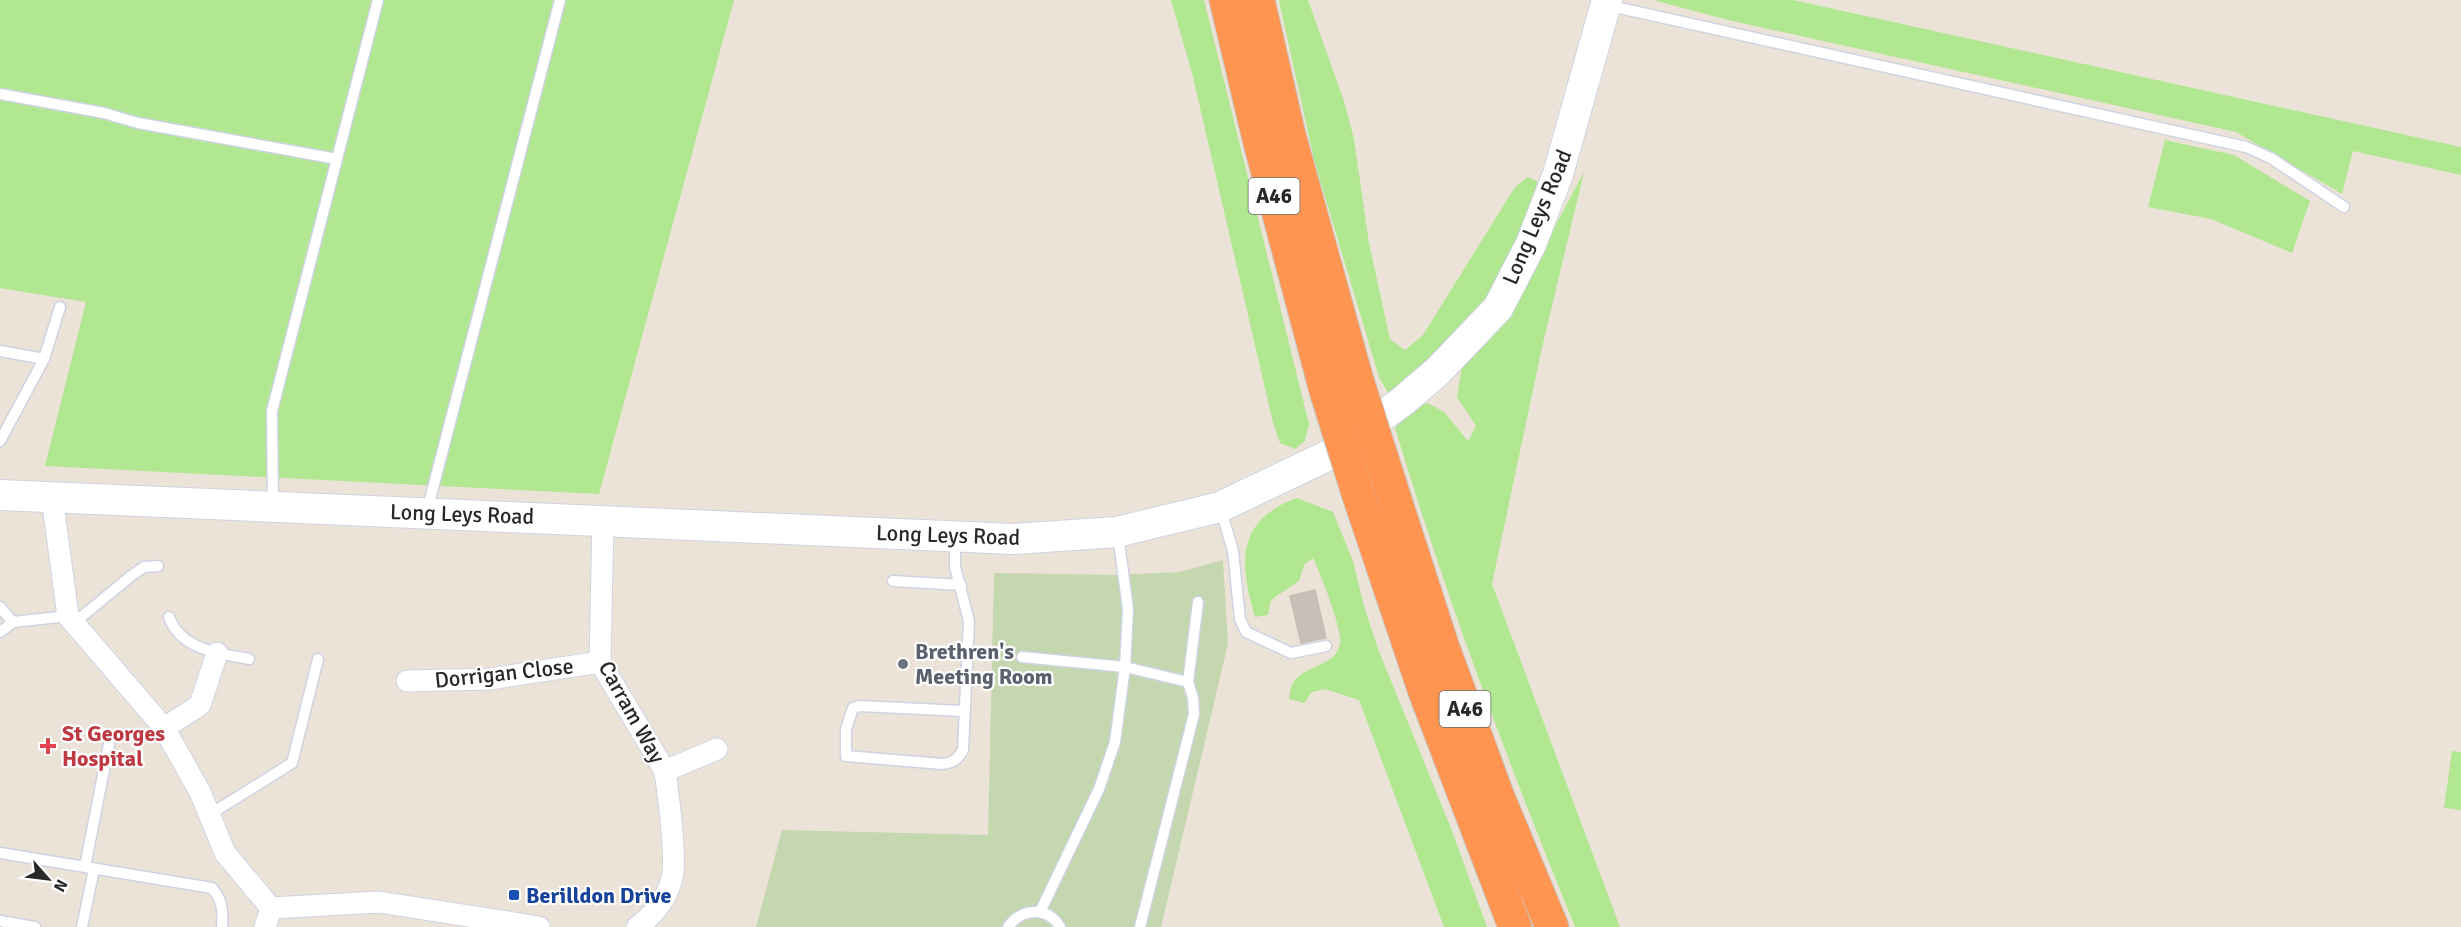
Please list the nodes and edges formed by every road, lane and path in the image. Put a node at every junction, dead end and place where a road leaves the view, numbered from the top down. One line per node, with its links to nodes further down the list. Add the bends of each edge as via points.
1 (378, 0): 7 (lane)
2 (560, 0): 17 (lane)
3 (1226, 0): 58 (highway, A46, bridge, via 1326,391 1425,692)
4 (1258, 0): 59 (highway, A46, bridge, via 1289,135 1356,377 1442,645 1498,797)
5 (1607, 2): 8 (lane, via 2246,147); 16 (street, Long Leys Road, via 1558,174 1531,244 1498,308 1423,383 1330,453)
6 (0, 94): 7 (lane)
7 (337, 159): 15 (lane, via 272,411)
8 (2344, 207)
9 (60, 307): 11 (lane)
10 (0, 351): 11 (lane)
11 (44, 359): 12 (lane)
12 (0, 441)
13 (0, 495): 14 (street, Long Leys Road)
14 (51, 497): 15 (street, Long Leys Road); 27 (street)
15 (273, 507): 17 (street, Long Leys Road)
16 (1220, 507): 19 (street, Long Leys Road); 30 (lane, via 1233,551 1240,619 1246,632 1292,653)
17 (427, 513): 18 (street, Long Leys Road)
18 (603, 520): 20 (street, Long Leys Road); 35 (street, Carram Way)
19 (1117, 532): 20 (street, Long Leys Road, via 1014,539); 36 (lane, via 1128,609)
20 (955, 536): 23 (lane, via 955,567)
21 (158, 566): 27 (lane, via 144,567)
22 (893, 581): 23 (lane)
23 (961, 585): 39 (lane, via 969,621)
24 (1198, 602): 38 (lane)
25 (0, 607): 28 (lane)
26 (169, 617): 31 (lane, via 184,640)
27 (71, 620): 28 (lane); 40 (street)
28 (13, 621): 29 (lane)
29 (0, 632)
30 (1326, 646)
31 (217, 653): 33 (lane); 40 (street, via 200,705)
32 (1022, 657): 36 (lane)
33 (249, 659)
34 (318, 659): 44 (lane, via 292,763)
35 (600, 662): 37 (street, Dorrigan Close, via 490,679); 43 (street, Carram Way)
36 (1125, 667): 38 (lane); 47 (lane, via 1109,761)
37 (407, 681)
38 (1188, 682): 57 (lane, via 1194,714)
39 (963, 711): 39 (lane, via 963,750 950,763 846,756 846,729 853,708)
40 (164, 728): 44 (street)
41 (109, 744): 46 (lane)
42 (717, 749): 43 (street)
43 (665, 771): 54 (street, Carram Way, via 673,877 658,908)
44 (209, 815): 48 (street, via 225,853)
45 (0, 853): 46 (lane)
46 (90, 868): 51 (lane); 52 (lane, via 212,888 223,908)
47 (1040, 912): 55 (lane, via 1021,914); 56 (lane)
48 (268, 918): 53 (street, via 379,902)
49 (0, 921): 50 (lane)
50 (36, 927)
51 (82, 927)
52 (222, 927)
53 (539, 927)
54 (637, 927)
55 (1008, 927)
56 (1060, 927)
57 (1140, 927)
58 (1515, 927)
59 (1552, 927)

